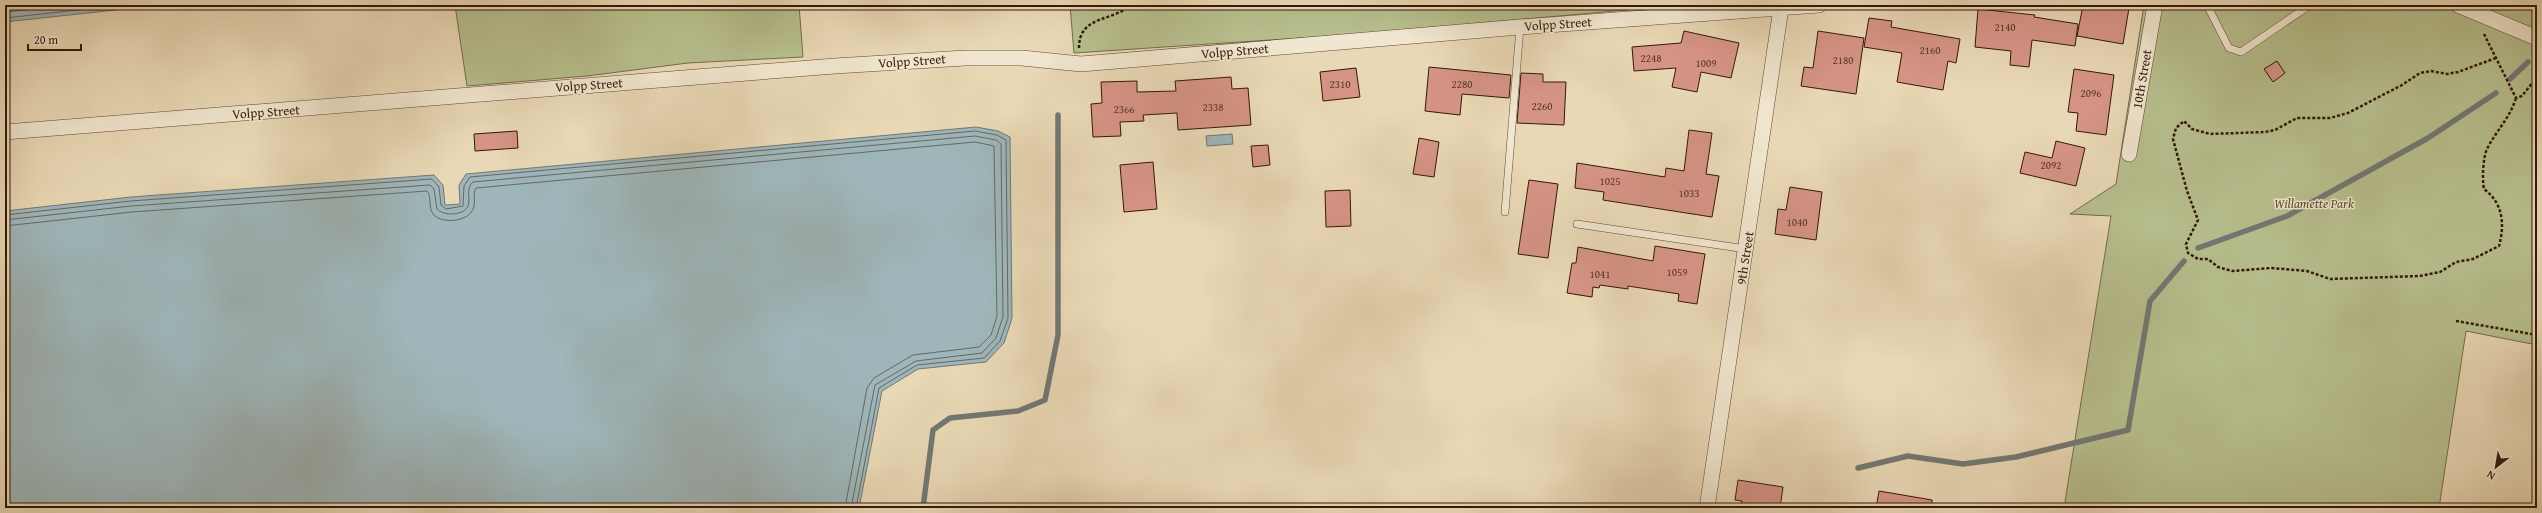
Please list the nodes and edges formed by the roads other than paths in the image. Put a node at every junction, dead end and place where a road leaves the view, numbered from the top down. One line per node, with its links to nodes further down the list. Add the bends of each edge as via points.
1 (1819, 5): 6 (street, Volpp Street)
2 (2155, 5): 10 (street, 10th Street)
3 (2208, 5): 4 (lane, via 2229,48 2241,52)
4 (2310, 5)
5 (2458, 5): 8 (street)
6 (1781, 8): 7 (street, Volpp Street); 13 (street, 9th Street)
7 (1520, 27): 9 (street, Volpp Street, via 1081,64 1022,58 927,60 424,97 367,104); 11 (lane)
8 (2537, 38)
9 (5, 132)
10 (2129, 154)
11 (1505, 212)
12 (1577, 224): 13 (lane)
13 (1746, 249): 14 (street, 9th Street)
14 (1708, 508)

